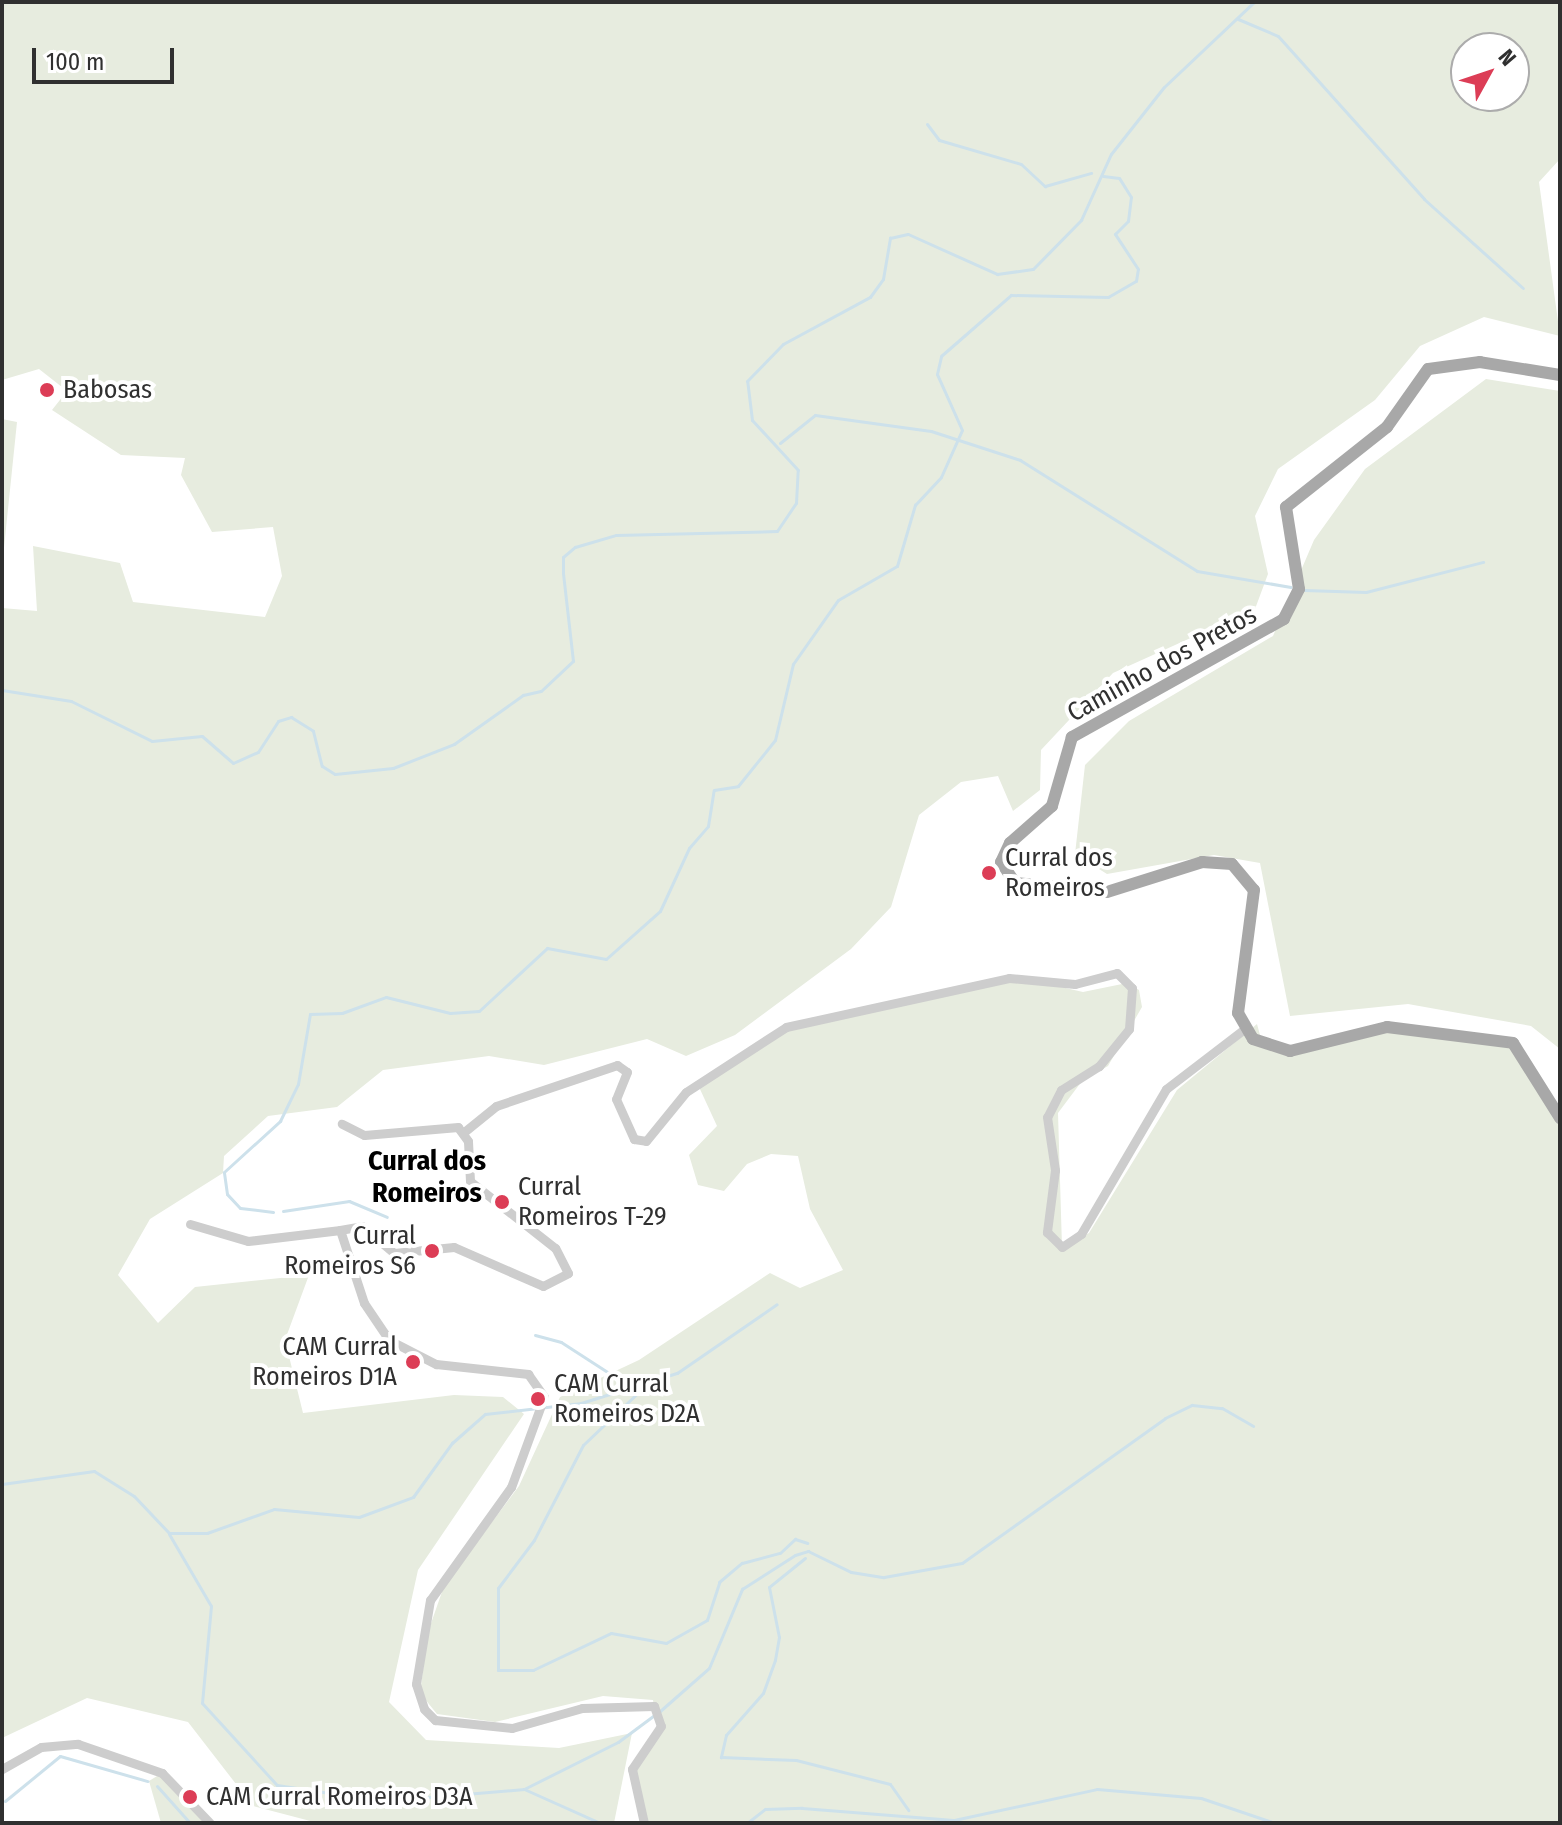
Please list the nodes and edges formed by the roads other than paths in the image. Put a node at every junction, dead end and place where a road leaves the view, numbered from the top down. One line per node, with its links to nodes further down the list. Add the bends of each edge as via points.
1 (1560, 375): 2 (main road, Caminho dos Pretos, via 1480,362 1428,369 1387,427 1286,507 1299,589 1284,619 1072,737 1052,806 1003,851 1007,878 1052,888 1107,892 1219,860 1241,871 1254,890 1239,997)
2 (1243, 1030): 3 (main road, via 1276,1051 1369,1027 1513,1043); 5 (street, via 1166,1089 1081,1234 1062,1247 1047,1232 1055,1170 1047,1117 1061,1090 1099,1066 1129,1029 1132,988 1117,973 1075,984 1009,978 786,1027 686,1092 646,1141 634,1139 616,1099 627,1072 617,1065 496,1106)
3 (1560, 1118)
4 (342, 1124): 5 (street, via 364,1135 445,1123)
5 (464, 1132): 7 (street, via 470,1181 555,1248 567,1276 543,1286 454,1247 407,1253 387,1250 362,1226)
6 (190, 1224): 7 (street, via 248,1241)
7 (340, 1230): 10 (street, via 364,1303 389,1340 436,1364 528,1374 544,1397 545,1409 511,1487 430,1600 418,1696 435,1720 489,1728 599,1705 651,1705 660,1714 658,1732 632,1769)
8 (2, 1769): 9 (street, via 41,1747 78,1744 162,1773)
9 (210, 1823)
10 (644, 1823)

